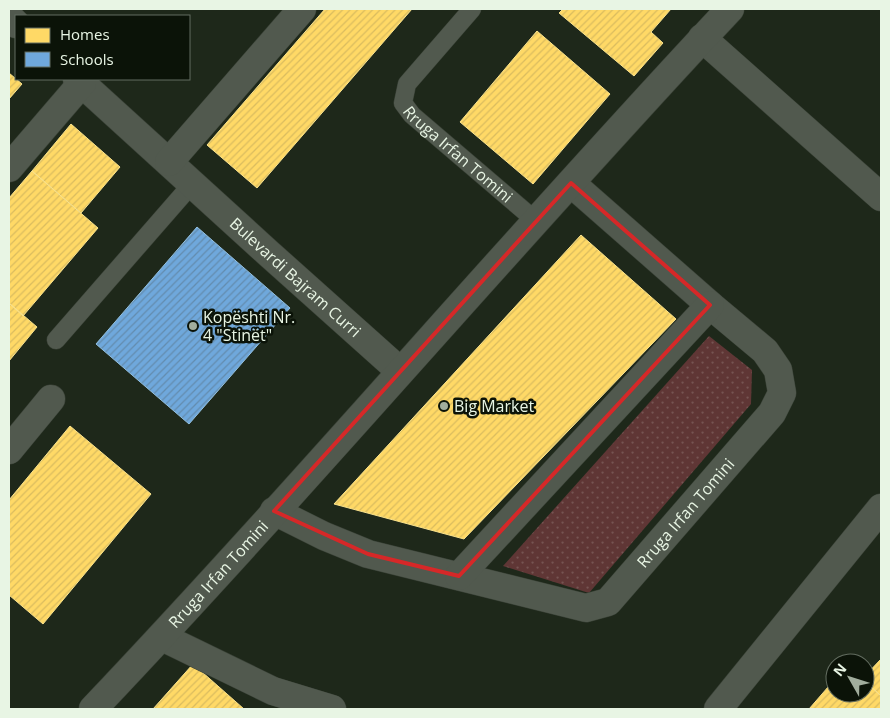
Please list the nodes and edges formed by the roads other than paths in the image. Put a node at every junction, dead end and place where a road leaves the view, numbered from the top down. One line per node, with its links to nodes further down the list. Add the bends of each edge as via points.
1 (302, 9): 6 (street)
2 (472, 9): 11 (lane, Rruga Irfan Tomini, via 407,84 403,103 412,115)
3 (730, 9): 4 (street, Rruga Irfan Tomini)
4 (702, 38): 8 (street, Rruga Irfan Tomini); 10 (street)
5 (79, 81): 6 (street, Bulevardi Bajram Curri); 7 (street, Bulevardi Bajram Curri)
6 (169, 162): 9 (street, Bulevardi Bajram Curri)
7 (9, 168)
8 (571, 182): 11 (street, Rruga Irfan Tomini); 12 (street, Rruga Irfan Tomini)
9 (192, 184): 13 (lane); 14 (street, Bulevardi Bajram Curri)
10 (881, 197)
11 (536, 221): 14 (street, Rruga Irfan Tomini)
12 (710, 306): 19 (street); 19 (street, Rruga Irfan Tomini, via 766,351 778,370 782,393 772,413 608,602 586,608)
13 (56, 340)
14 (400, 370): 18 (street, Rruga Irfan Tomini)
15 (50, 400): 16 (street)
16 (9, 450)
17 (881, 508): 23 (street)
18 (274, 511): 19 (street, Rruga Irfan Tomini, via 368,554); 20 (street, Rruga Irfan Tomini)
19 (459, 576)
20 (162, 637): 21 (street, Rruga Irfan Tomini); 22 (street, Rruga Irfan Tomini, via 273,690)
21 (93, 709)
22 (332, 709)
23 (718, 709)

